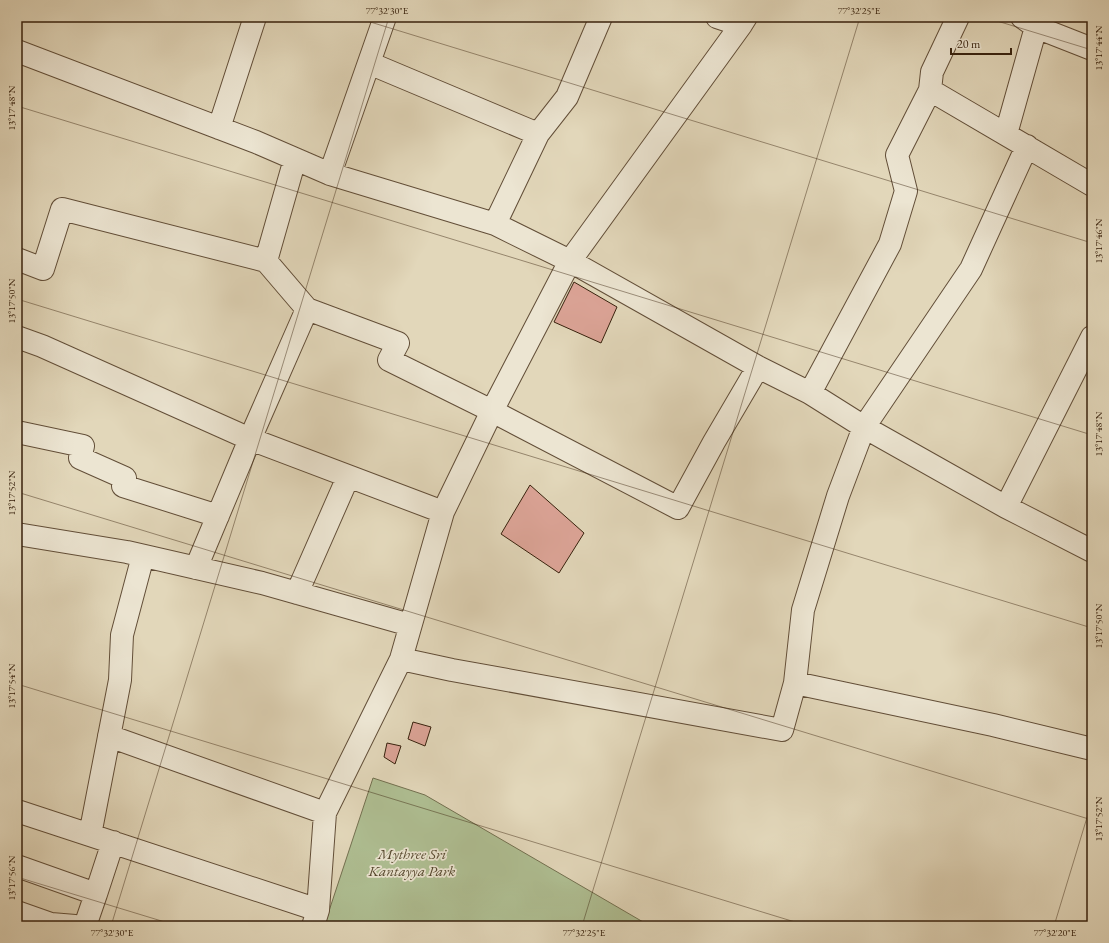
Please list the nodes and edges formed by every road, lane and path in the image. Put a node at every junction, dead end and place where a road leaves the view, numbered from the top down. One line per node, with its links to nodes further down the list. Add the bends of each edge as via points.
1 (255, 17): 12 (street)
2 (385, 17): 10 (street)
3 (601, 17): 13 (street, via 568,97)
4 (717, 17): 6 (street)
5 (958, 17): 11 (street, via 932,72)
6 (744, 21): 22 (street)
7 (1029, 22): 8 (street); 14 (street)
8 (1092, 49)
9 (17, 52): 12 (street)
10 (369, 63): 13 (street); 17 (street)
11 (930, 90): 14 (street); 27 (street, via 897,156 906,191 890,244)
12 (219, 128): 16 (street)
13 (538, 134): 19 (street)
14 (1006, 134): 15 (street)
15 (1027, 146): 18 (street); 29 (street, via 972,269)
16 (295, 159): 17 (street); 21 (street)
17 (330, 174): 19 (street)
18 (1092, 185)
19 (495, 224): 22 (street)
20 (17, 259): 21 (street, via 43,269 62,208)
21 (266, 261): 23 (street)
22 (570, 261): 26 (street); 28 (street)
23 (307, 309): 28 (street, via 398,344 389,360); 31 (street)
24 (17, 337): 31 (street)
25 (1092, 337): 33 (street)
26 (758, 367): 27 (street); 28 (street, via 678,508)
27 (810, 393): 29 (street)
28 (492, 411): 34 (street)
29 (864, 427): 33 (street); 43 (street, via 838,496 803,610)
30 (17, 432): 35 (street, via 82,446 80,458 125,478 123,486)
31 (250, 440): 32 (street); 35 (street)
32 (348, 477): 34 (street); 40 (street)
33 (1006, 507): 37 (street)
34 (443, 512): 41 (street)
35 (218, 516): 39 (street)
36 (17, 534): 38 (street)
37 (1092, 551)
38 (143, 556): 39 (street); 44 (street, via 122,635 120,680)
39 (196, 568): 40 (street)
40 (298, 593): 41 (street)
41 (410, 625): 42 (street)
42 (401, 659): 43 (street, via 782,730); 47 (street)
43 (795, 683): 45 (street)
44 (109, 736): 47 (street); 48 (street)
45 (1092, 749)
46 (17, 811): 48 (street)
47 (325, 813): 53 (street)
48 (90, 835): 49 (street)
49 (113, 842): 51 (street); 53 (street)
50 (17, 866): 51 (street)
51 (96, 894): 55 (street)
52 (17, 912): 54 (street, via 51,924)
53 (315, 918)
54 (75, 926)
55 (85, 926)

